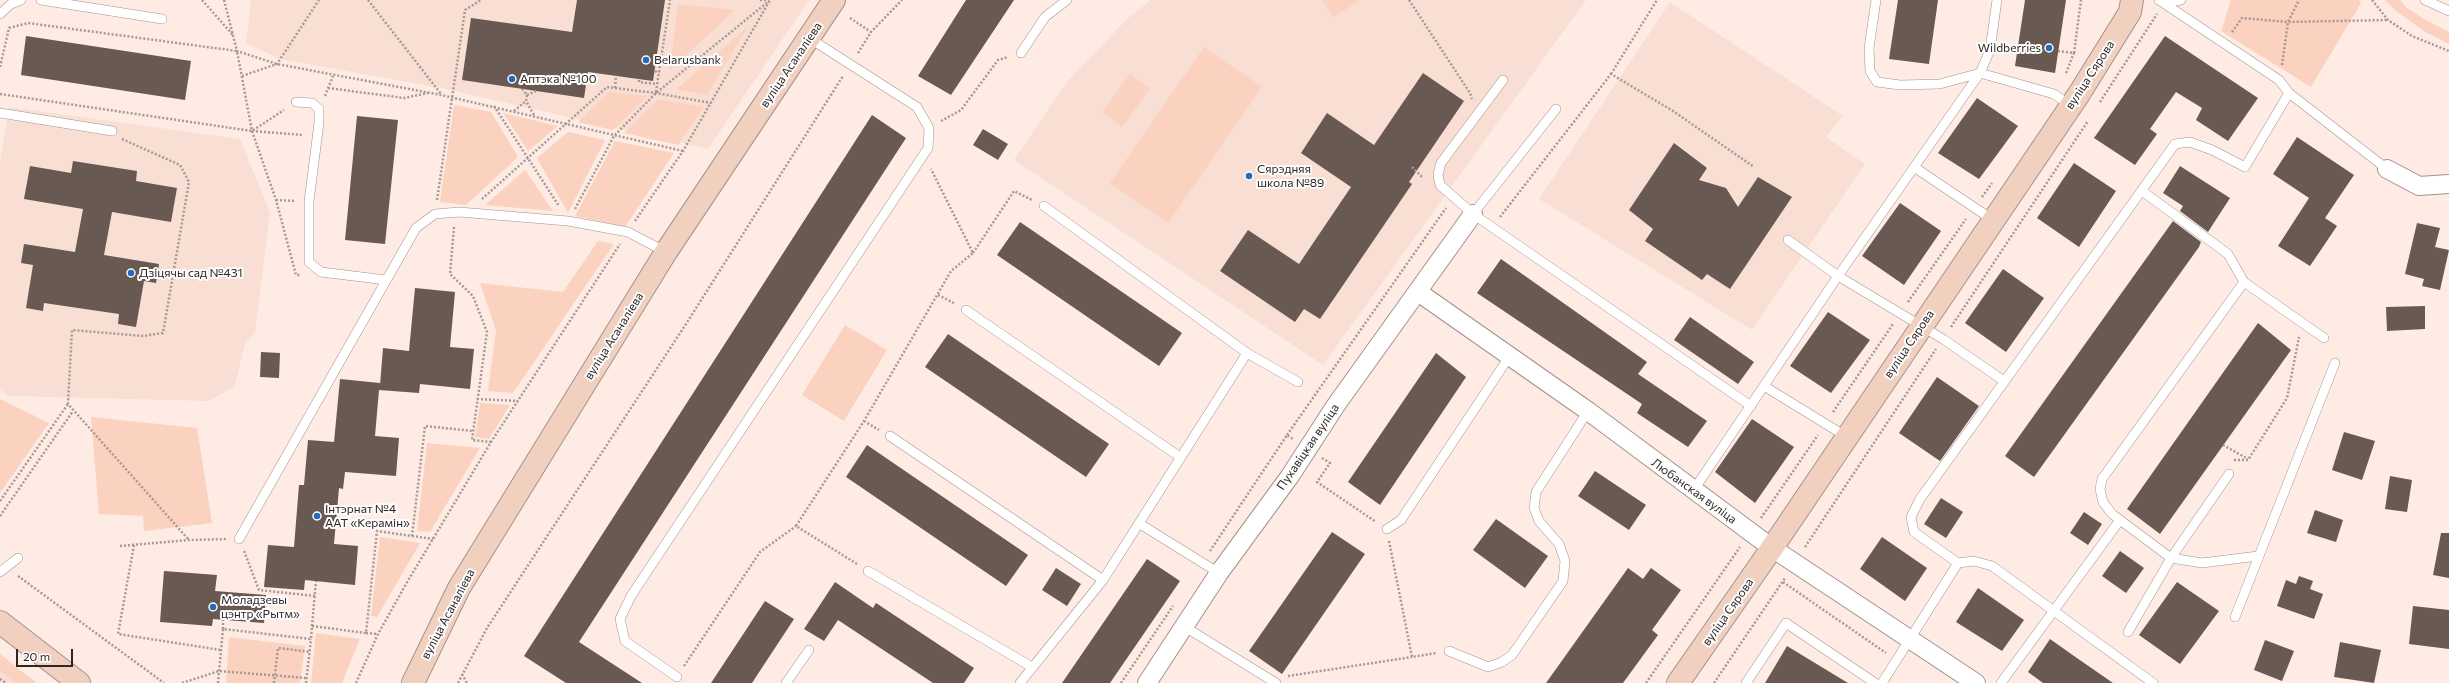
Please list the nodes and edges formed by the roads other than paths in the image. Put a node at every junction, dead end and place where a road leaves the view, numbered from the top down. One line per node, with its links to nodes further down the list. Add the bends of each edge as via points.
1 (21, 0): 12 (lane, via 11,4)
2 (41, 0): 13 (lane)
3 (834, 0): 14 (main road, вуліца Асаналіева)
4 (1067, 0): 15 (lane, via 1045,17)
5 (1876, 0): 16 (lane, via 1869,48 1870,71 1877,82 1900,85 1940,84)
6 (1997, 0): 16 (lane, via 1990,50)
7 (2132, 0): 19 (main road, вуліца Сярова, via 2130,12)
8 (2180, 0): 10 (lane)
9 (2425, 0): 11 (lane)
10 (2162, 1): 18 (lane, via 2279,80)
11 (2449, 11)
12 (0, 14)
13 (162, 19)
14 (809, 38): 32 (main road, вуліца Асаналіева); 75 (lane, via 917,107 929,128 928,148 631,596 620,619 625,641)
15 (1021, 53)
16 (1980, 73): 19 (lane); 24 (lane)
17 (1503, 80): 29 (lane, via 1441,163 1438,174 1440,185)
18 (2289, 94): 25 (lane); 27 (lane, via 2245,167 2190,142 2175,144)
19 (2063, 100): 30 (main road, вуліца Сярова)
20 (296, 102): 34 (lane, via 312,103 319,109 309,201 309,262 321,272)
21 (1556, 109): 29 (lane)
22 (0, 113): 23 (lane)
23 (112, 132)
24 (1914, 167): 30 (lane); 33 (lane)
25 (2387, 169): 26 (street, via 2419,186)
26 (2449, 184)
27 (2142, 191): 35 (lane, via 2228,254); 44 (lane)
28 (1044, 206): 40 (lane)
29 (1473, 214): 36 (street, Пухавіцкая вуліца); 46 (lane)
30 (1994, 220): 38 (main road, вуліца Сярова)
31 (1788, 240): 33 (lane)
32 (666, 252): 34 (lane, via 628,232 586,228 568,221 455,212 435,214 416,228); 78 (main road, вуліца Асаналіева, via 460,588)
33 (1838, 276): 38 (lane); 45 (lane)
34 (386, 280): 56 (lane)
35 (2244, 282): 39 (lane); 53 (lane, via 2102,479 2100,489 2103,502)
36 (1418, 292): 41 (street, Любанская вуліца); 64 (street, Пухавіцкая вуліца)
37 (966, 310): 50 (lane)
38 (1922, 326): 44 (lane); 49 (main road, вуліца Сярова)
39 (2324, 338)
40 (1247, 353): 43 (lane); 50 (lane)
41 (1510, 357): 47 (street, Любанская вуліца); 55 (lane, via 1401,520)
42 (2335, 363): 58 (lane)
43 (1298, 382)
44 (2004, 382): 61 (lane, via 1920,499 1912,517 1914,532)
45 (1764, 386): 46 (lane); 49 (lane)
46 (1750, 406): 52 (lane)
47 (1588, 412): 52 (street, Любанская вуліца); 73 (lane, via 1536,492 1534,508 1539,521 1559,544 1565,561 1563,581 1512,655 1502,662 1488,667)
48 (890, 436): 65 (lane)
49 (1847, 437): 57 (main road, вуліца Сярова)
50 (1180, 457): 54 (lane)
51 (2229, 474): 60 (lane)
52 (1693, 492): 57 (street, Любанская вуліца)
53 (2120, 520): 60 (lane); 66 (lane)
54 (1140, 524): 64 (lane); 65 (lane)
55 (1387, 529)
56 (239, 539)
57 (1772, 548): 71 (street, Любанская вуліца); 82 (main road, вуліца Сярова)
58 (2258, 556): 60 (lane, via 2202,563); 67 (lane)
59 (18, 558): 62 (lane)
60 (2171, 558): 70 (lane)
61 (1958, 563): 66 (lane, via 1974,561 1992,566); 71 (lane)
62 (3, 569)
63 (868, 571): 74 (lane)
64 (1219, 573): 69 (street, Пухавіцкая вуліца)
65 (1103, 580): 74 (lane)
66 (2055, 610): 87 (lane); 88 (lane)
67 (2235, 617)
68 (0, 622): 77 (main road)
69 (1185, 627): 76 (lane); 81 (street, Пухавіцкая вуліца)
70 (2128, 632)
71 (1909, 639): 85 (lane); 86 (street, Любанская вуліца)
72 (809, 650): 79 (lane)
73 (1449, 651)
74 (1032, 667): 80 (lane)
75 (677, 677)
76 (1271, 682)
77 (79, 683)
78 (412, 683)
79 (786, 683)
80 (1020, 683)
81 (1148, 683)
82 (1678, 683)
83 (1746, 683): 84 (lane, via 1786,623)
84 (1875, 683)
85 (1882, 683)
86 (1976, 683)
87 (2000, 683)
88 (2153, 683)

